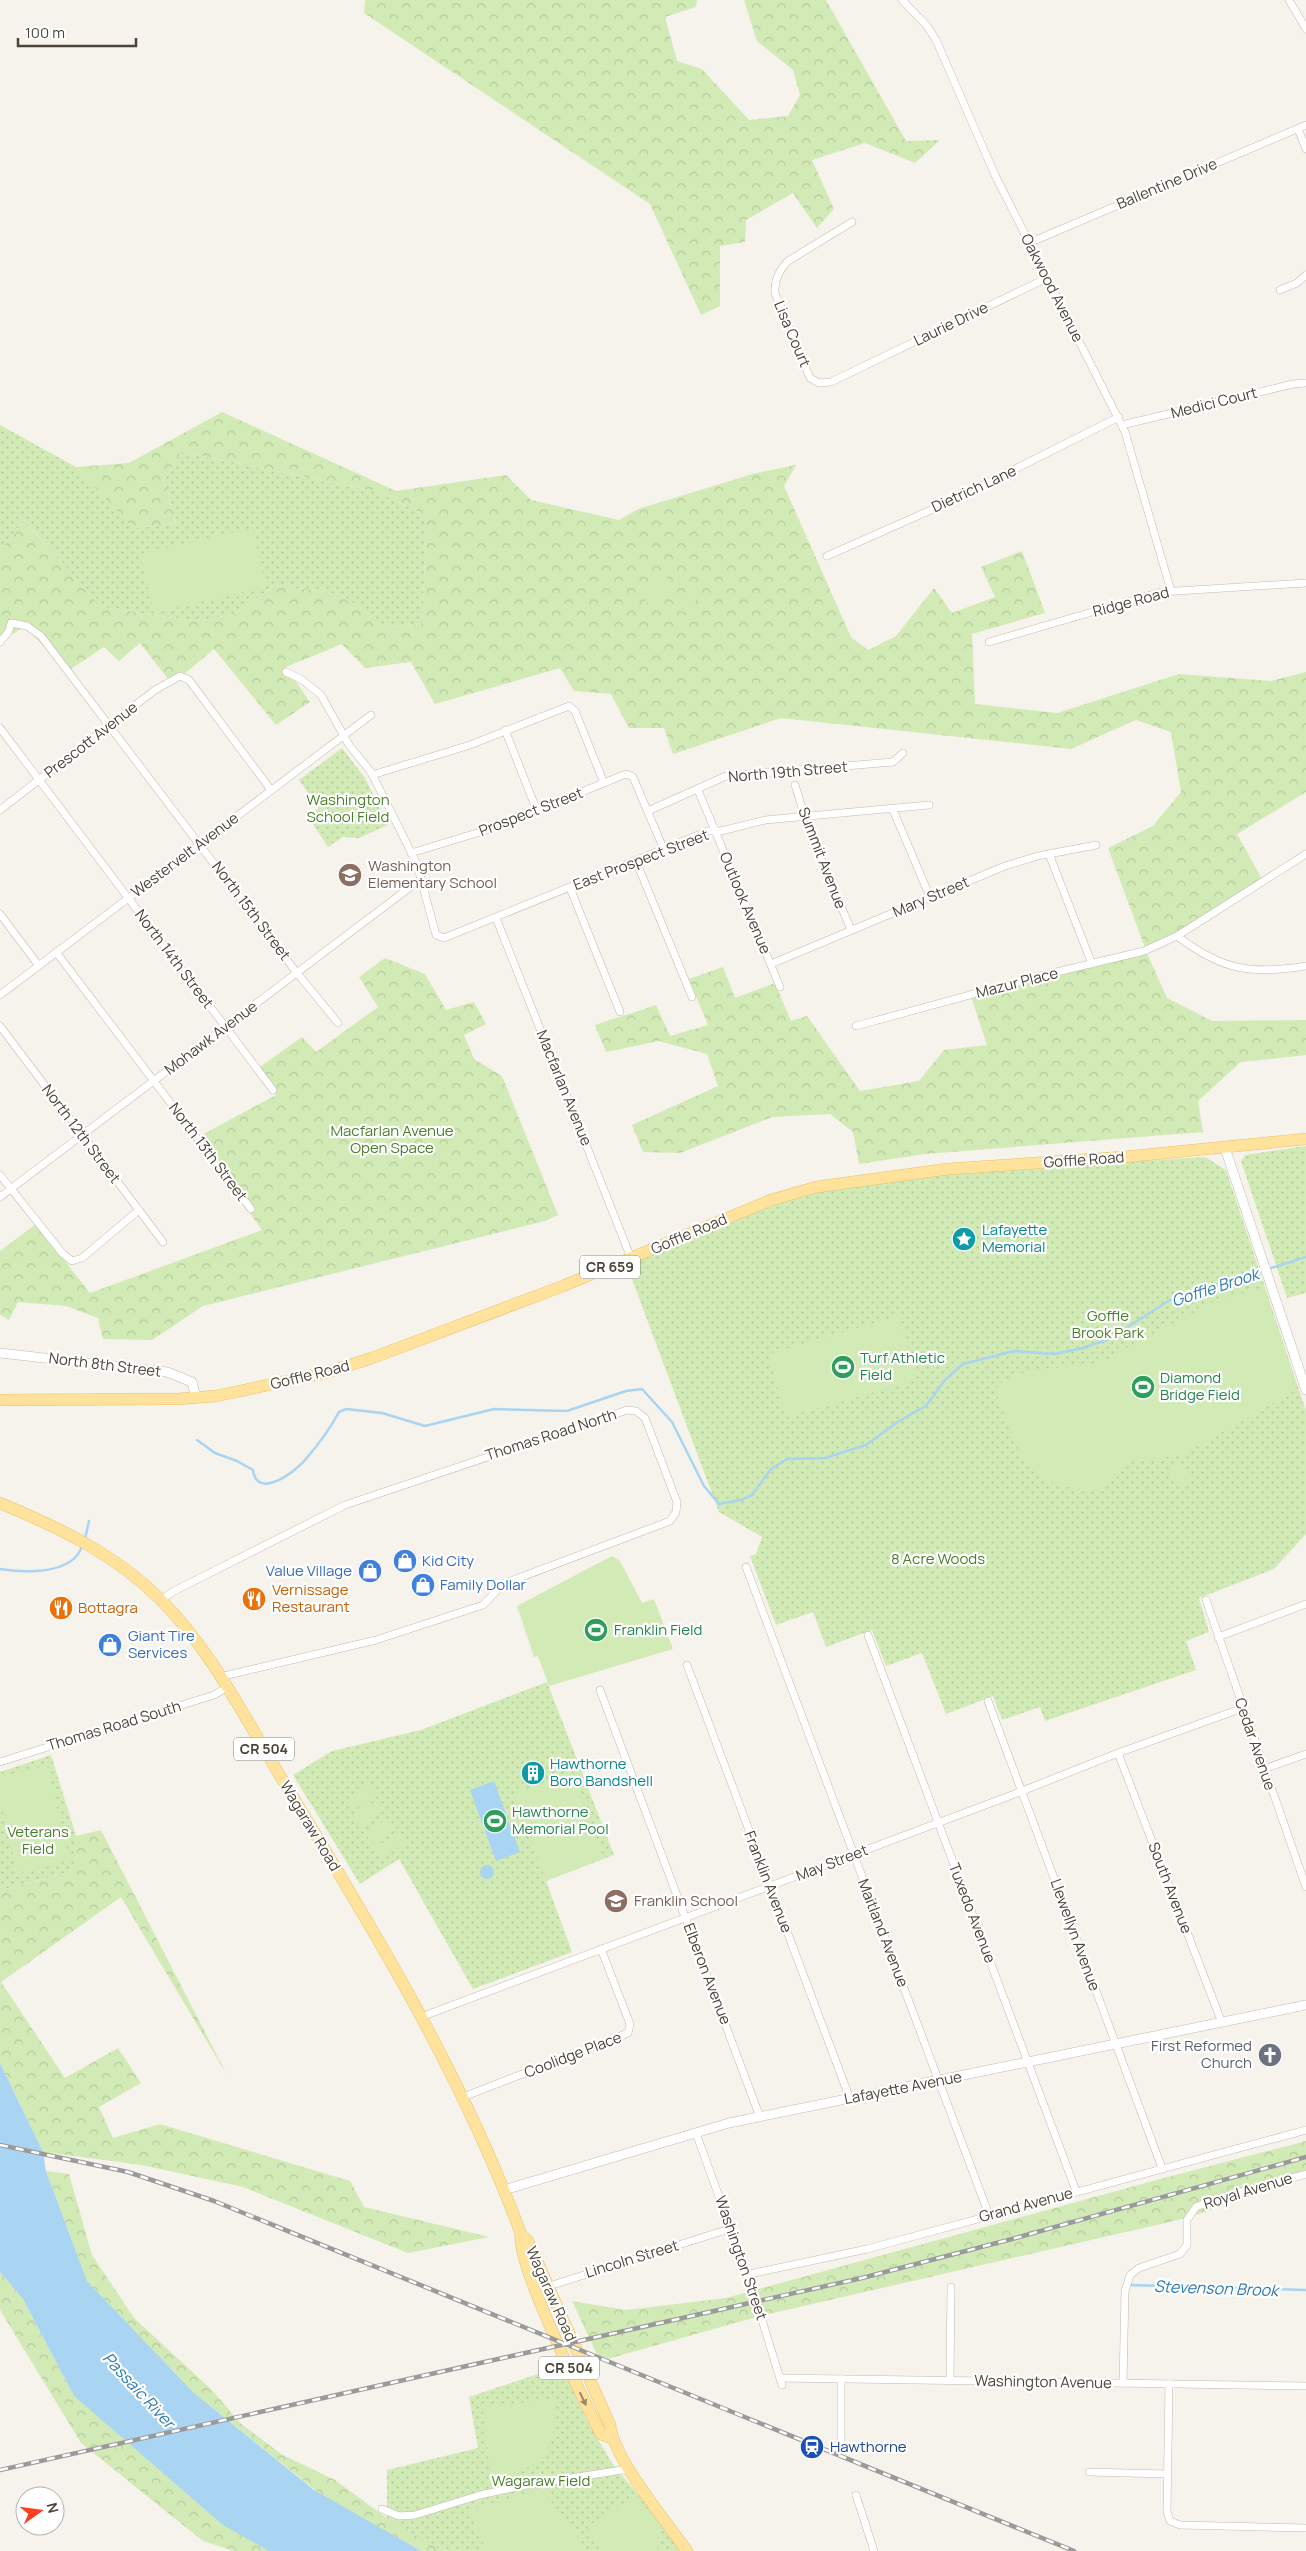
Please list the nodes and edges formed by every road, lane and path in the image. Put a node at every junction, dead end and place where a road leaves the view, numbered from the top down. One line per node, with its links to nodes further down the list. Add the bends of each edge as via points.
1 (902, 0): 8 (street, Oakwood Avenue, via 936,40 995,175)
2 (1289, 0): 3 (street)
3 (1306, 29)
4 (1306, 125): 5 (street, Ballentine Drive)
5 (1298, 129): 6 (street); 8 (street, Ballentine Drive)
6 (1306, 149)
7 (852, 222): 12 (street, Lisa Court, via 788,262 780,270 775,293 810,378 825,384)
8 (1029, 243): 10 (street, Oakwood Avenue)
9 (1306, 275): 11 (street)
10 (1046, 278): 12 (street, Laurie Drive); 14 (street, Oakwood Avenue)
11 (1280, 290)
12 (855, 371)
13 (1306, 383): 15 (street, Medici Court)
14 (1119, 417): 15 (street, Oakwood Avenue); 16 (street, Dietrich Lane, via 957,498)
15 (1122, 425): 18 (street, Oakwood Avenue)
16 (827, 556)
17 (1306, 583): 18 (street, Ridge Road)
18 (1171, 591): 20 (street, Ridge Road)
19 (0, 642): 23 (street, North 15th Street, via 11,623 27,626 41,636)
20 (989, 642)
21 (286, 672): 26 (street, via 321,695)
22 (371, 715): 26 (street, Westervelt Avenue)
23 (111, 726): 29 (street, Prescott Avenue); 32 (street, Prescott Avenue, via 155,690 176,677 184,676); 41 (street, North 15th Street)
24 (0, 728): 29 (street, North 14th Street)
25 (505, 730): 28 (street, via 470,745); 30 (street, via 564,706 571,707); 37 (street)
26 (344, 735): 28 (street); 32 (street, Westervelt Avenue)
27 (903, 753): 33 (street, North 19th Street, via 893,762 726,776)
28 (372, 775): 44 (street)
29 (39, 780): 35 (street, Prescott Avenue); 50 (street, North 14th Street)
30 (604, 783): 37 (street, Prospect Street); 38 (street, Prospect Street, via 631,775)
31 (795, 785): 39 (street, Summit Avenue)
32 (271, 790): 41 (street, Westervelt Avenue)
33 (698, 790): 38 (street, North 19th Street); 40 (street, Outlook Avenue)
34 (929, 805): 36 (street, East Prospect Street)
35 (0, 810)
36 (893, 810): 39 (street, East Prospect Street); 51 (street)
37 (537, 811): 44 (street, Prospect Street)
38 (648, 811): 43 (street)
39 (805, 817): 40 (street, East Prospect Street, via 756,821); 54 (street, Summit Avenue)
40 (715, 831): 43 (street, East Prospect Street); 57 (street, Outlook Avenue)
41 (200, 843): 50 (street, Westervelt Avenue); 61 (street, North 15th Street)
42 (1096, 845): 45 (street, Mary Street)
43 (664, 850): 47 (street, East Prospect Street)
44 (411, 853): 48 (street)
45 (1048, 854): 51 (street, Mary Street, via 1004,866); 58 (street)
46 (1306, 854): 55 (street, Mazur Place)
47 (636, 862): 49 (street, East Prospect Street); 64 (street)
48 (421, 878): 53 (street, East Prospect Street, via 436,934 444,938); 61 (street, Mohawk Avenue)
49 (570, 888): 53 (street, East Prospect Street); 65 (street)
50 (128, 898): 56 (street, Westervelt Avenue); 69 (street, North 14th Street)
51 (930, 898): 54 (street, Mary Street)
52 (0, 914): 59 (street)
53 (496, 918): 81 (street, Macfarlan Avenue)
54 (851, 930): 57 (street, Mary Street)
55 (1177, 936): 58 (street, Mazur Place, via 1144,951); 60 (street, via 1220,964 1237,968 1258,970)
56 (56, 952): 59 (street, Westervelt Avenue); 70 (street, North 13th Street)
57 (770, 964): 62 (street, Outlook Avenue)
58 (1092, 964): 68 (street, Mazur Place)
59 (39, 966): 63 (street, Westervelt Avenue)
60 (1306, 966)
61 (297, 973): 66 (street, North 15th Street); 69 (street, Mohawk Avenue)
62 (780, 987)
63 (0, 995)
64 (692, 998)
65 (620, 1012)
66 (338, 1023)
67 (0, 1026): 72 (street, North 12th Street)
68 (856, 1026)
69 (226, 1027): 70 (street, Mohawk Avenue); 71 (street, North 14th Street)
70 (154, 1081): 72 (street, Mohawk Avenue); 78 (street, North 13th Street)
71 (273, 1090)
72 (82, 1135): 76 (street, Mohawk Avenue); 79 (street, North 12th Street)
73 (1306, 1138): 74 (main road, Goffle Road / CR 659)
74 (1225, 1148): 81 (main road, Goffle Road / CR 659, via 953,1169 816,1187 771,1200); 83 (street)
75 (0, 1175): 76 (street)
76 (11, 1189): 77 (street, Mohawk Avenue); 79 (street, via 67,1258 77,1261)
77 (0, 1197)
78 (251, 1209)
79 (139, 1210): 80 (street, North 12th Street)
80 (163, 1242)
81 (631, 1258): 85 (main road, Goffle Road / CR 659, via 349,1366 252,1390)
82 (0, 1353): 85 (street, North 8th Street, via 167,1372 190,1380)
83 (1303, 1368): 84 (street)
84 (1306, 1390)
85 (196, 1398): 86 (main road, Goffle Road / CR 659)
86 (0, 1400)
87 (0, 1503): 89 (main road, Wagaraw Road / CR 504, via 78,1538 121,1565)
88 (746, 1567): 106 (street, Maitland Avenue)
89 (161, 1600): 95 (main road, Wagaraw Road / CR 504, via 193,1638); 95 (street, Thomas Road North, via 345,1505 627,1410 636,1411 645,1418 677,1502 676,1512 670,1521 503,1584 483,1606 357,1646)
90 (1206, 1600): 93 (street, Cedar Avenue)
91 (1306, 1604): 93 (street)
92 (868, 1636): 105 (street, Tuxedo Avenue)
93 (1218, 1637): 99 (street, Cedar Avenue)
94 (687, 1665): 107 (street, Franklin Avenue)
95 (220, 1678): 96 (main road, Wagaraw Road / CR 504)
96 (226, 1688): 102 (street, Thomas Road South, via 214,1695); 112 (main road, Wagaraw Road / CR 504, via 372,1928)
97 (600, 1690): 109 (street, Elberon Avenue)
98 (988, 1702): 104 (street, Llewellyn Avenue)
99 (1243, 1708): 100 (street, May Street); 103 (street, Cedar Avenue)
100 (1118, 1753): 104 (street, May Street); 113 (street, South Avenue)
101 (1306, 1754): 103 (street)
102 (0, 1762)
103 (1264, 1769): 108 (street, Cedar Avenue)
104 (1022, 1791): 105 (street, May Street); 114 (street, Llewellyn Avenue)
105 (938, 1823): 106 (street, May Street); 115 (street, Tuxedo Avenue)
106 (854, 1854): 107 (street, May Street); 116 (street, Maitland Avenue)
107 (770, 1886): 109 (street, May Street); 118 (street, Franklin Avenue)
108 (1306, 1887)
109 (686, 1918): 110 (street, May Street); 119 (street, Elberon Avenue)
110 (601, 1949): 112 (street, May Street); 117 (street, Coolidge Place, via 630,2024 628,2033)
111 (1306, 2005): 113 (street, Lafayette Avenue)
112 (421, 2017): 117 (main road, Wagaraw Road / CR 504)
113 (1222, 2023): 114 (street, Lafayette Avenue)
114 (1116, 2045): 115 (street, Lafayette Avenue); 122 (street, Llewellyn Avenue)
115 (1028, 2063): 116 (street, Lafayette Avenue); 125 (street, Tuxedo Avenue)
116 (939, 2081): 118 (street, Lafayette Avenue); 126 (street, Maitland Avenue)
117 (463, 2097): 124 (main road, Wagaraw Road / CR 504)
118 (850, 2099): 119 (street, Lafayette Avenue)
119 (760, 2117): 121 (street, Lafayette Avenue)
120 (1306, 2130): 122 (street, Grand Avenue)
121 (696, 2133): 124 (street, Lafayette Avenue); 127 (street, Washington Street)
122 (1162, 2168): 125 (street, Grand Avenue)
123 (1306, 2174): 134 (street, Royal Avenue, via 1196,2207 1188,2220 1187,2245 1180,2254 1139,2268 1130,2275 1125,2291)
124 (504, 2190): 130 (main road, Wagaraw Road / CR 504, via 520,2234 519,2244)
125 (1076, 2191): 126 (street, Grand Avenue)
126 (989, 2215): 128 (street, Grand Avenue, via 859,2251)
127 (728, 2229): 128 (street, Washington Street); 130 (street, Lincoln Street)
128 (745, 2274): 133 (street, Washington Street)
129 (951, 2287): 132 (street)
130 (541, 2288): 138 (main road, Wagaraw Road / CR 504, via 590,2414 601,2434 611,2438)
131 (841, 2379): 132 (street, Washington Avenue); 133 (street, Washington Avenue); 137 (street)
132 (950, 2380): 134 (street, Washington Avenue)
133 (781, 2381)
134 (1123, 2384): 135 (street, Washington Avenue)
135 (1169, 2384): 136 (street, Washington Avenue); 140 (street)
136 (1306, 2386)
137 (841, 2442)
138 (629, 2469): 142 (street, via 526,2485 414,2515 399,2516); 144 (main road, Wagaraw Road / CR 504)
139 (1089, 2472): 140 (street)
140 (1167, 2474): 143 (street, via 1167,2512 1170,2522 1175,2524)
141 (856, 2495): 145 (street)
142 (382, 2509)
143 (1306, 2528)
144 (687, 2551)
145 (874, 2551)

